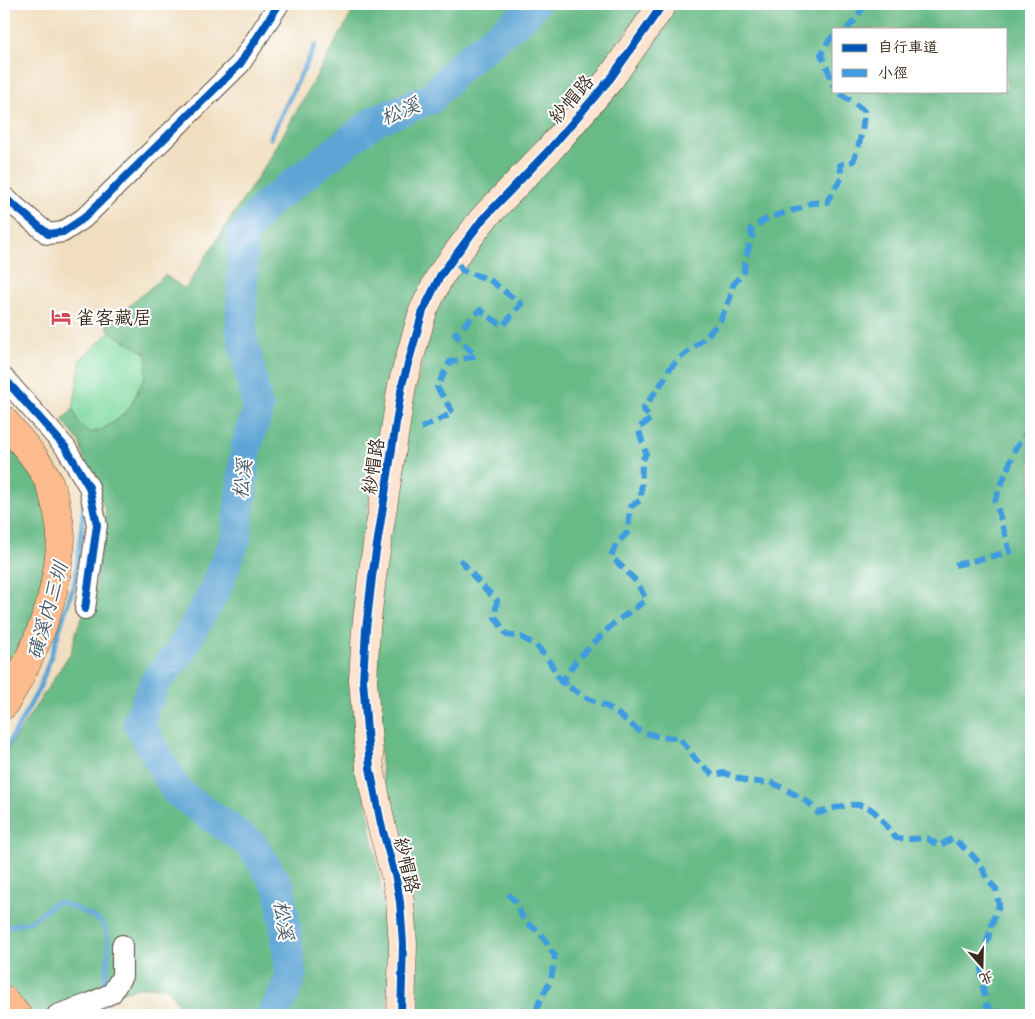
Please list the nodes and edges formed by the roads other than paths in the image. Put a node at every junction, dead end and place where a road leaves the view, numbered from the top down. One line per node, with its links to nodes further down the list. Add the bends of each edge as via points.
1 (279, 4): 3 (street, via 240,64 84,218 63,232 48,234)
2 (663, 4): 12 (street, 紗帽路, via 610,79 549,150 482,220 440,276 423,311 402,385 372,577 363,680 370,768 400,902 403,944)
3 (4, 197)
4 (7, 390): 6 (street, via 66,448 89,487 97,525)
5 (4, 420): 7 (main road, via 38,462 49,484 61,539 50,605 34,646)
6 (85, 609)
7 (4, 705)
8 (122, 945): 11 (street, via 122,976 112,993)
9 (4, 1000): 10 (main road)
10 (17, 1015)
11 (57, 1015)
12 (401, 1015)

